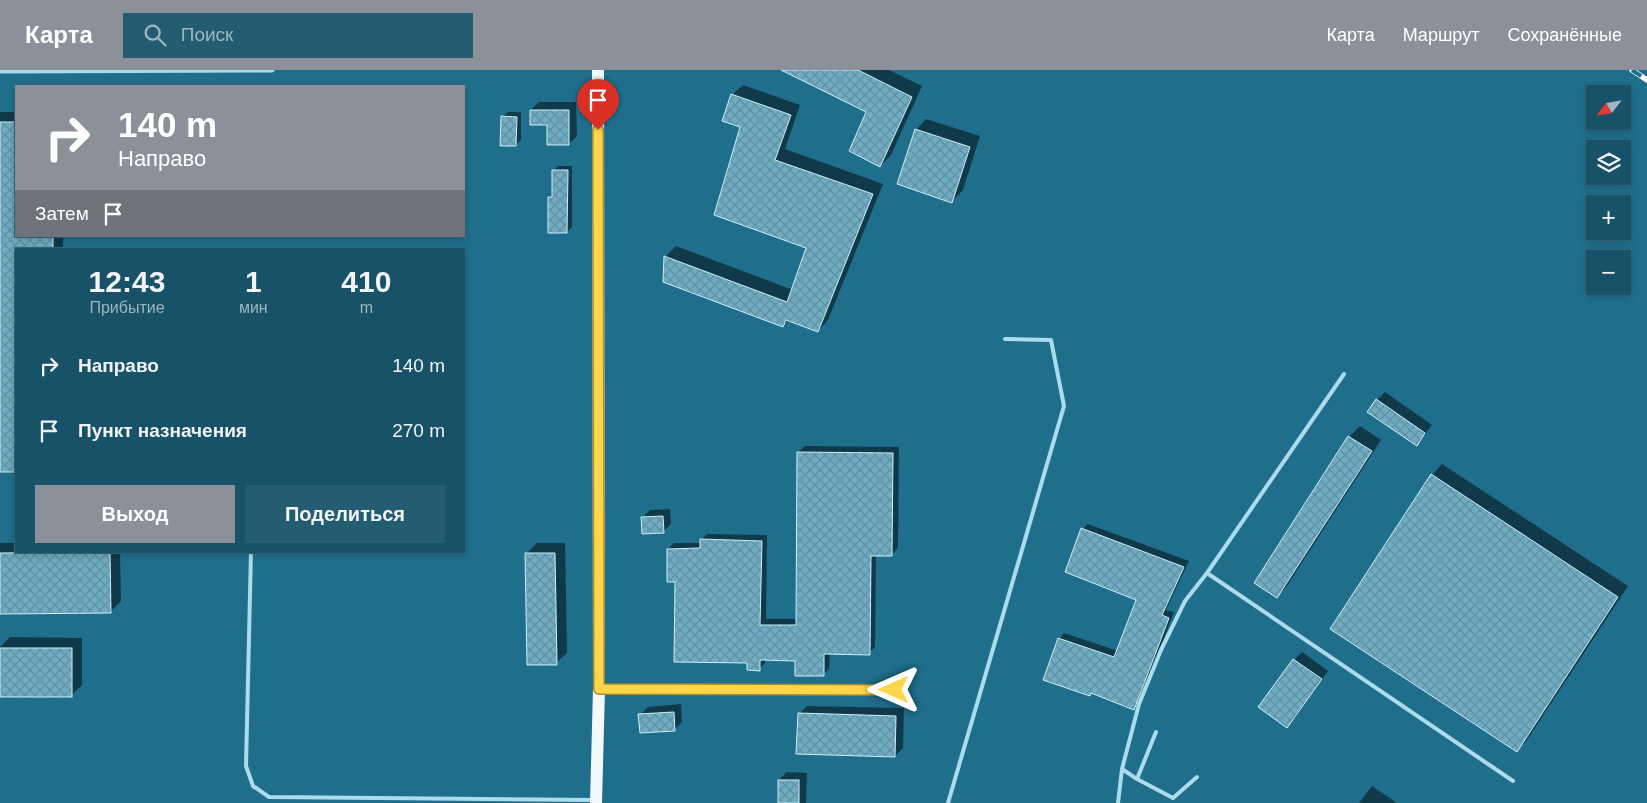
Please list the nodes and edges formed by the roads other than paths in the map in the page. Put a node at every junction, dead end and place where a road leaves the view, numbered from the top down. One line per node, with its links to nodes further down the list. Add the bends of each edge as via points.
1 (272, 70): 3 (street)
2 (598, 70): 8 (main road)
3 (0, 71)
4 (1005, 338): 17 (lane, via 1051,340 1064,406)
5 (1344, 374): 7 (lane)
6 (251, 553): 15 (lane, via 246,766 253,786 270,797)
7 (1206, 572): 11 (lane, via 1185,601 1161,650 1139,704); 14 (lane)
8 (599, 689): 9 (lane); 16 (main road)
9 (894, 690)
10 (1156, 732): 13 (lane)
11 (1122, 769): 13 (lane); 18 (lane)
12 (1197, 777): 13 (lane, via 1173,798)
13 (1137, 779)
14 (1513, 781)
15 (306, 801): 16 (lane)
16 (596, 802)
17 (948, 803)
18 (1118, 803)

